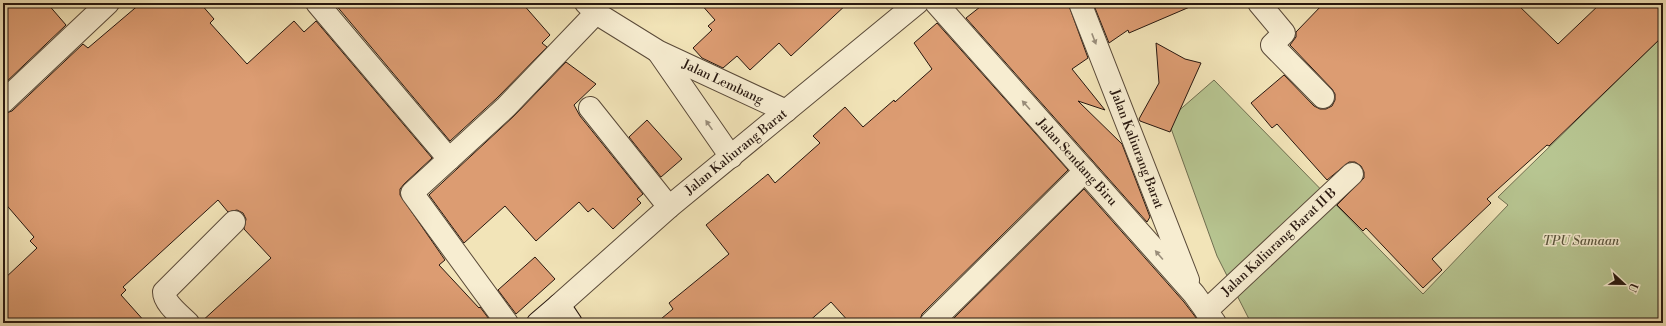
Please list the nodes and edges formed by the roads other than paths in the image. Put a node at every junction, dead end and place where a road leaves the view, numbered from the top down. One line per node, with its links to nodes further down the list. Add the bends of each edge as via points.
1 (108, 3): 10 (street)
2 (317, 3): 14 (street)
3 (917, 3): 12 (street, Jalan Kaliurang Barat)
4 (936, 3): 15 (street, Jalan Sendang Biru, one-way to 4)
5 (1080, 3): 19 (street, Jalan Kaliurang Barat, one-way to 19)
6 (1259, 3): 9 (street, via 1284,33 1272,45)
7 (591, 8): 8 (street, Jalan Lembang); 14 (street, via 506,107)
8 (659, 52): 12 (street, Jalan Lembang); 13 (street, Jalan Lembang, one-way to 8)
9 (1322, 97)
10 (3, 102)
11 (590, 108): 17 (street)
12 (786, 111): 13 (street, Jalan Kaliurang Barat)
13 (731, 157): 17 (street, Jalan Kaliurang Barat)
14 (449, 159): 22 (street, via 412,193)
15 (1085, 171): 19 (street, Jalan Sendang Biru, one-way to 15); 24 (street)
16 (1352, 174): 19 (street, Jalan Kaliurang Barat II B)
17 (669, 207): 20 (street, Jalan Kaliurang Barat)
18 (234, 222): 21 (street, via 164,292 164,297)
19 (1205, 309)
20 (565, 314): 23 (street, Jalan Kaliurang Barat)
21 (188, 323)
22 (507, 323)
23 (538, 323)
24 (931, 323)

